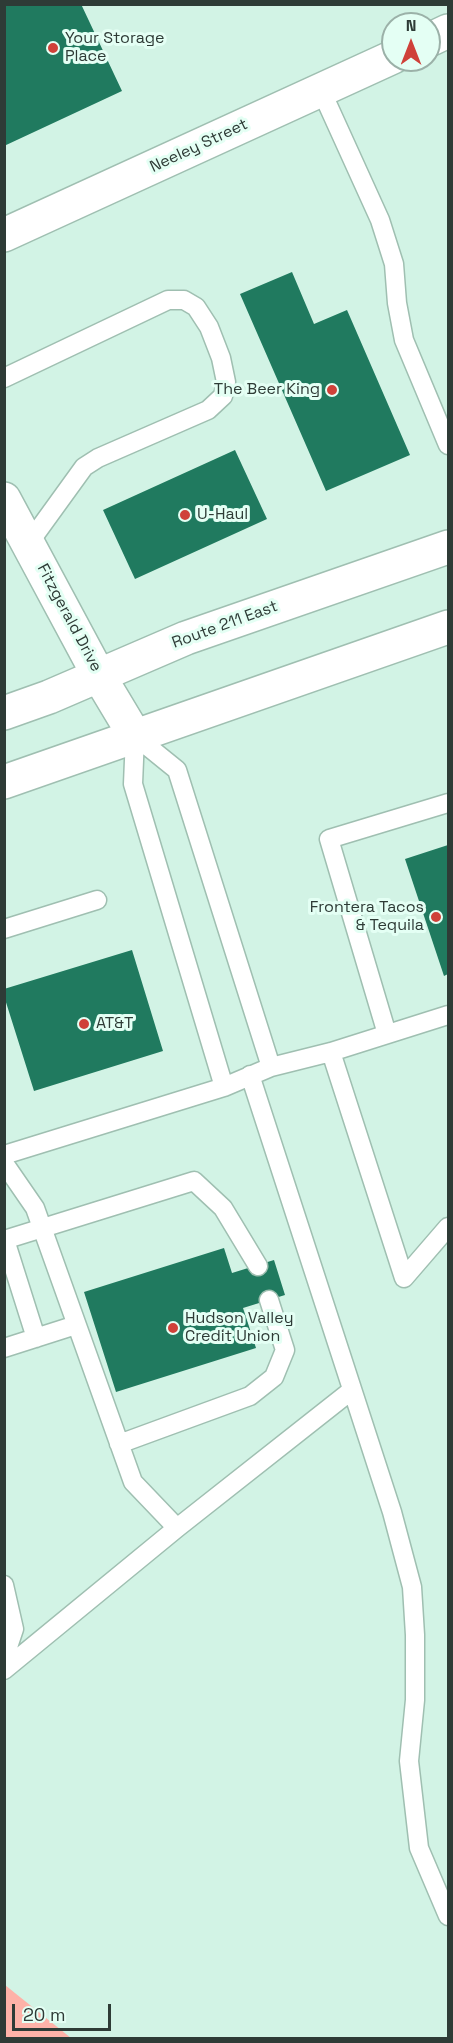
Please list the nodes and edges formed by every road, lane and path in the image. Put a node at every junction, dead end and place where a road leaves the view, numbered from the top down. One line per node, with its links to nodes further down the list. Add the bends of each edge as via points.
1 (381, 62): 2 (main road, Neeley Street)
2 (321, 90): 3 (main road, Neeley Street); 5 (lane, via 380,220 394,264 404,340)
3 (4, 235)
4 (4, 378): 7 (lane, via 168,300 184,300 196,307 209,327 226,381 223,396 208,410 84,466)
5 (448, 445)
6 (4, 500): 7 (main road, Fitzgerald Drive)
7 (29, 543): 10 (main road, Fitzgerald Drive)
8 (448, 547): 10 (main road, Route 211 East, via 186,638)
9 (448, 627): 12 (main road)
10 (99, 676): 11 (main road, Route 211 East); 12 (main road, Fitzgerald Drive)
11 (4, 713)
12 (135, 736): 13 (main road); 20 (lane, via 177,770); 22 (lane, via 133,784)
13 (4, 782)
14 (448, 803): 18 (lane, via 329,839)
15 (97, 900): 16 (lane)
16 (4, 929)
17 (448, 1015): 18 (lane)
18 (387, 1034): 19 (lane)
19 (331, 1052): 20 (lane); 25 (lane, via 404,1278)
20 (271, 1067): 21 (lane)
21 (250, 1075): 22 (lane); 33 (lane)
22 (224, 1087): 23 (lane)
23 (4, 1155)
24 (4, 1163): 26 (lane, via 34,1208)
25 (448, 1227)
26 (42, 1228): 27 (lane); 28 (lane, via 194,1181 223,1208); 30 (lane)
27 (5, 1240): 31 (lane)
28 (258, 1266)
29 (270, 1300): 34 (lane, via 285,1350 274,1377 250,1396)
30 (76, 1324): 31 (lane); 34 (lane)
31 (36, 1338): 32 (lane)
32 (4, 1348)
33 (352, 1390): 35 (lane); 39 (lane, via 412,1587 415,1700 410,1772 419,1848)
34 (119, 1444): 35 (lane, via 132,1482)
35 (177, 1528): 38 (lane)
36 (4, 1585): 37 (lane, via 14,1629)
37 (4, 1659)
38 (4, 1670)
39 (448, 1916)

